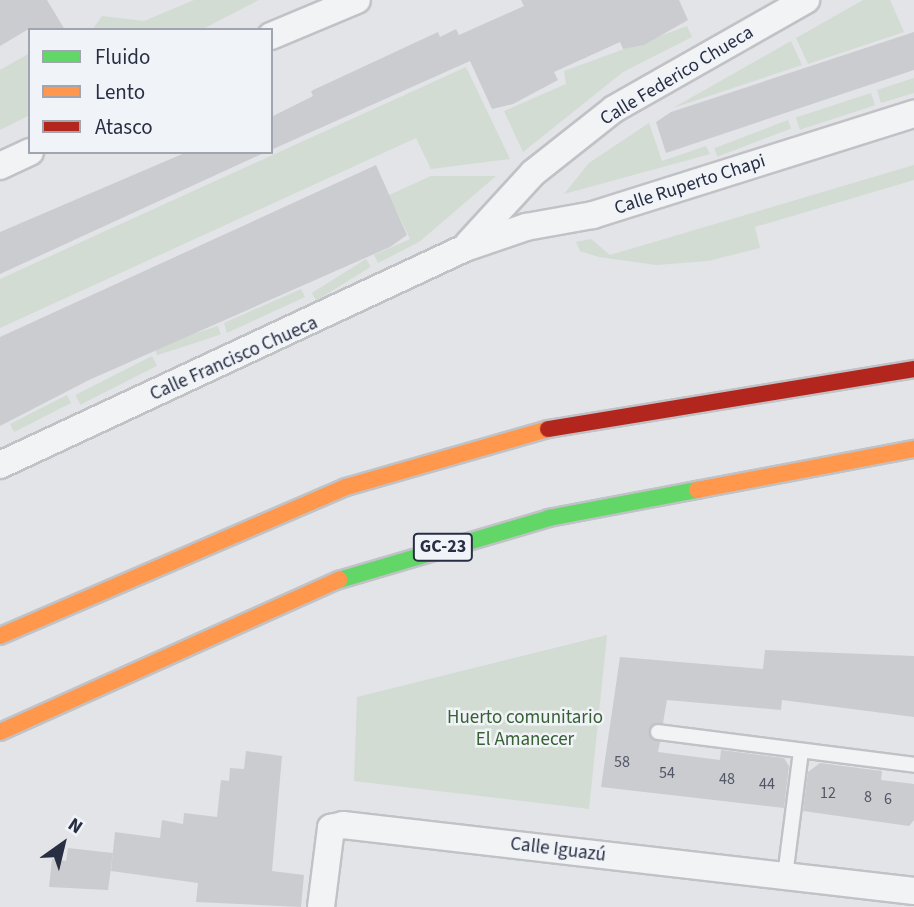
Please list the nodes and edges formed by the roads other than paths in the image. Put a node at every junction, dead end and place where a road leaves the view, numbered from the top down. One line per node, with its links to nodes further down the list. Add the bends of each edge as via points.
1 (357, 0): 3 (street)
2 (806, 0): 7 (street, Calle Federico Chueca, via 614,108 533,173)
3 (273, 35)
4 (914, 114): 7 (street, Calle Ruperto Chapi, via 593,215 526,227)
5 (28, 153): 6 (street)
6 (0, 166)
7 (465, 248): 10 (street, Calle Francisco Chueca)
8 (914, 369): 11 (highway, via 567,424 346,487)
9 (914, 449): 12 (highway, GC-23, via 549,518 358,571)
10 (0, 465)
11 (0, 636)
12 (0, 732)
13 (658, 732): 14 (lane)
14 (801, 751): 15 (lane); 16 (lane)
15 (914, 765)
16 (785, 876): 17 (street, Calle Iguazú); 18 (street, Calle Iguazú, via 331,828)
17 (914, 891)
18 (321, 907)

